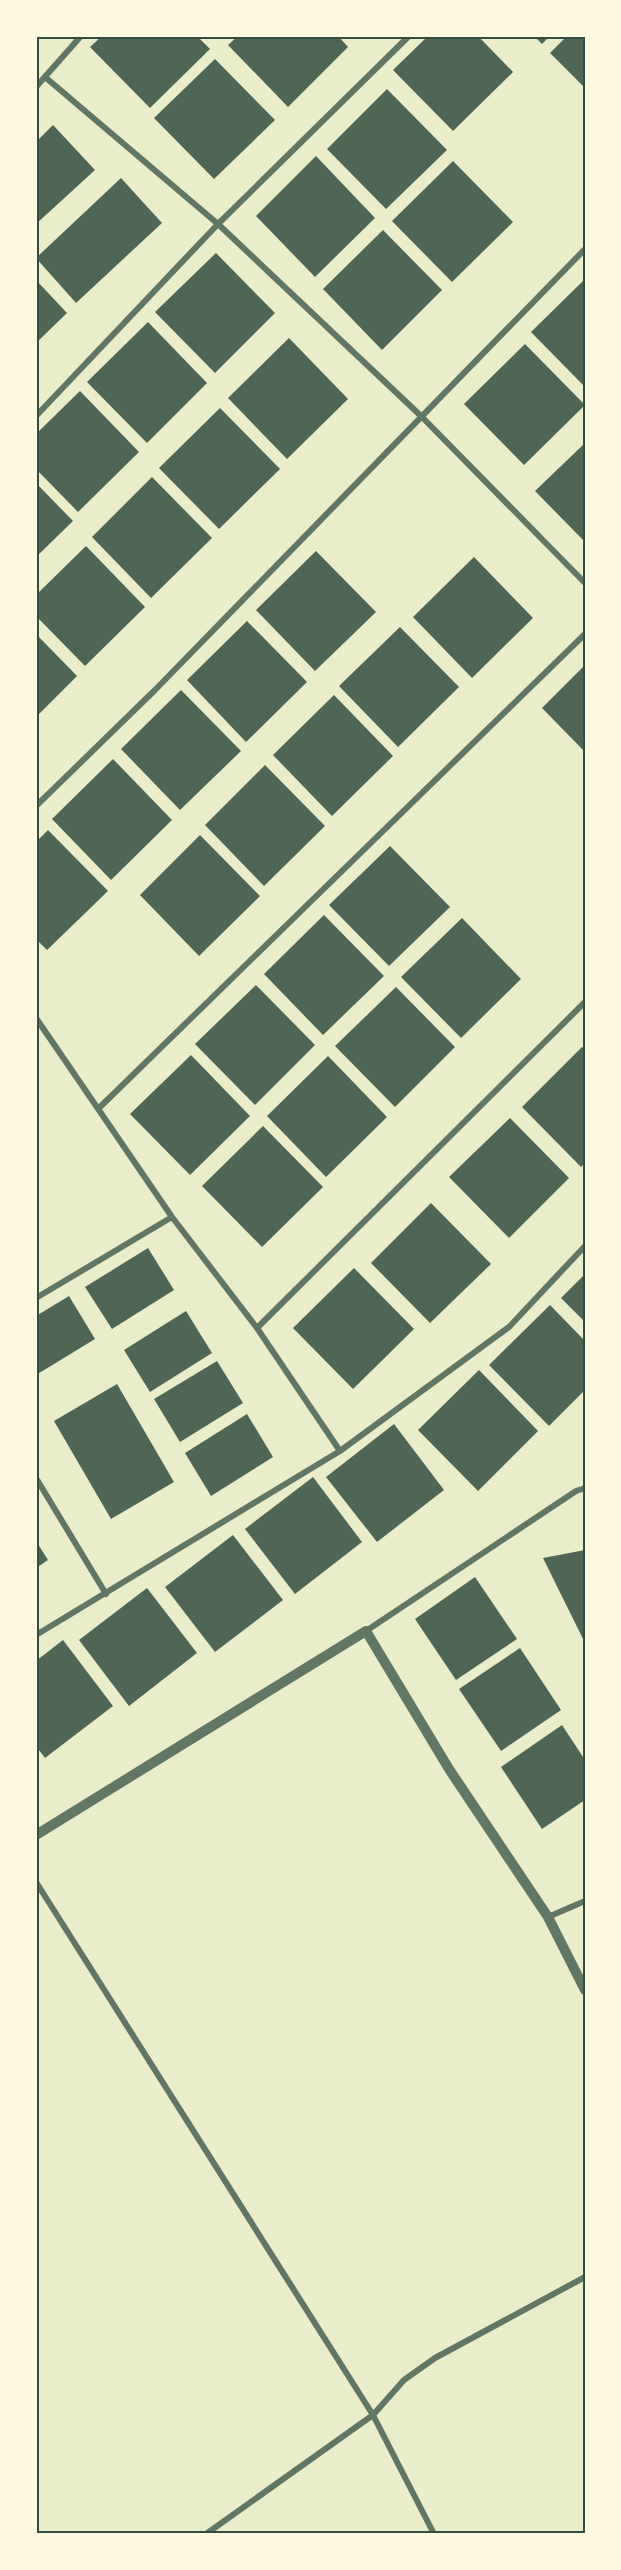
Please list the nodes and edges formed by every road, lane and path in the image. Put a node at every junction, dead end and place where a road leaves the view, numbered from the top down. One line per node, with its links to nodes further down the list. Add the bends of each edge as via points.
1 (81, 36): 3 (street)
2 (409, 36): 5 (street)
3 (45, 77): 4 (street); 5 (street)
4 (36, 87)
5 (218, 224): 7 (street); 8 (street)
6 (585, 249): 8 (street)
7 (36, 416)
8 (421, 416): 9 (street); 11 (street, via 155,690)
9 (585, 583)
10 (585, 634): 14 (street)
11 (36, 806)
12 (585, 1002): 18 (street)
13 (36, 1018): 14 (street)
14 (99, 1108): 15 (street)
15 (172, 1217): 17 (street); 18 (street)
16 (585, 1246): 19 (street, via 509,1327)
17 (36, 1298)
18 (257, 1328): 19 (street)
19 (340, 1451): 22 (street)
20 (36, 1478): 22 (street)
21 (585, 1488): 23 (street)
22 (106, 1594): 24 (street)
23 (366, 1631): 25 (street); 28 (street, via 449,1769)
24 (36, 1635)
25 (36, 1835)
26 (36, 1882): 31 (street)
27 (585, 1901): 28 (street)
28 (548, 1917): 29 (street)
29 (585, 1990)
30 (585, 2277): 31 (street, via 435,2358 404,2380)
31 (373, 2415): 32 (street); 33 (street)
32 (206, 2534)
33 (434, 2534)

